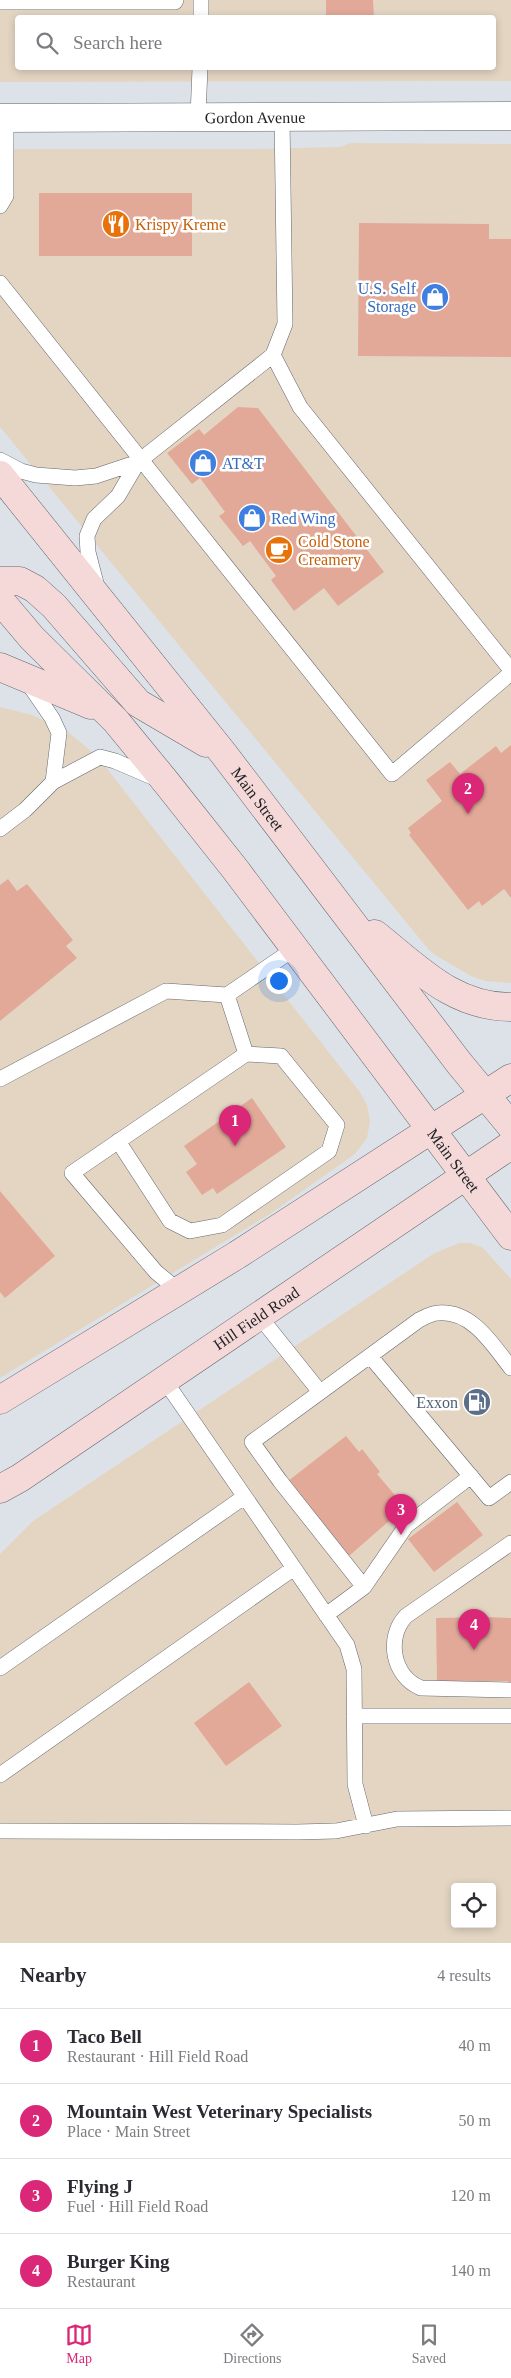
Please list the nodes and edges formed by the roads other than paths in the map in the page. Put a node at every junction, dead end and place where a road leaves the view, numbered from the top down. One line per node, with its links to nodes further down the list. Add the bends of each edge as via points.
1 (176, 0): 3 (lane)
2 (201, 0): 4 (lane)
3 (0, 2)
4 (201, 15)
5 (200, 70): 6 (lane)
6 (198, 116): 8 (street, Gordon Avenue); 9 (street, Gordon Avenue)
7 (511, 116): 9 (street, Gordon Avenue)
8 (3, 117): 10 (lane, via 6,196)
9 (282, 117): 12 (lane, via 285,324)
10 (0, 206)
11 (0, 283): 14 (lane)
12 (273, 355): 14 (lane); 20 (lane, via 300,407)
13 (0, 460): 14 (lane, via 36,475 75,478 96,476)
14 (139, 461): 18 (lane, via 118,496 94,518 87,536); 20 (lane, via 392,774)
15 (0, 475): 18 (main road, Main Street)
16 (0, 581): 22 (main road, via 20,581 35,589 54,606 138,703)
17 (0, 600): 21 (main road, Main Street, via 32,638)
18 (101, 603): 22 (main road, Main Street)
19 (12, 671): 21 (main road, via 73,696); 23 (lane, via 47,710 59,733)
20 (511, 671)
21 (116, 721): 24 (main road, Main Street)
22 (223, 752): 26 (main road, Main Street)
23 (53, 782): 24 (lane, via 100,757); 25 (lane)
24 (166, 782): 27 (main road, Main Street)
25 (0, 829)
26 (345, 910): 29 (main road, via 448,991 488,1007); 33 (main road, Main Street)
27 (294, 948): 28 (lane); 35 (main road, Main Street)
28 (227, 995): 30 (lane); 32 (lane, via 166,991)
29 (511, 1008)
30 (246, 1054): 36 (lane); 36 (lane, via 281,1056 337,1125 329,1152 222,1225 190,1231 170,1221)
31 (511, 1078): 33 (main road)
32 (0, 1079)
33 (485, 1094): 34 (main road, Main Street); 35 (main road)
34 (511, 1126)
35 (431, 1130): 38 (main road, Main Street); 40 (main road)
36 (118, 1141): 40 (lane, via 72,1173 156,1272)
37 (511, 1145): 38 (main road, Hill Field Road)
38 (465, 1176): 39 (main road, Main Street); 41 (main road, Hill Field Road)
39 (511, 1236)
40 (179, 1291): 46 (main road)
41 (260, 1317): 44 (main road, Hill Field Road); 45 (lane)
42 (370, 1356): 43 (lane, via 419,1320 436,1313 455,1314 483,1333); 45 (lane); 47 (lane)
43 (511, 1368)
44 (165, 1381): 49 (main road, Hill Field Road); 50 (lane)
45 (320, 1392): 54 (lane, via 252,1442)
46 (0, 1398)
47 (471, 1476): 48 (lane, via 489,1498); 54 (lane, via 406,1526)
48 (511, 1482)
49 (10, 1484): 51 (main road, Hill Field Road)
50 (244, 1497): 53 (lane); 56 (lane)
51 (0, 1498)
52 (511, 1543): 57 (lane, via 406,1616 399,1623 393,1643 403,1674 421,1688)
53 (294, 1568): 55 (lane); 60 (lane)
54 (364, 1587): 55 (lane)
55 (326, 1615): 58 (lane, via 344,1638 350,1653 354,1669)
56 (0, 1668)
57 (511, 1690)
58 (354, 1716): 59 (lane); 62 (lane, via 354,1784)
59 (511, 1716)
60 (0, 1775)
61 (511, 1818): 62 (lane, via 397,1819)
62 (366, 1826): 63 (lane, via 297,1832)
63 (0, 1832)

